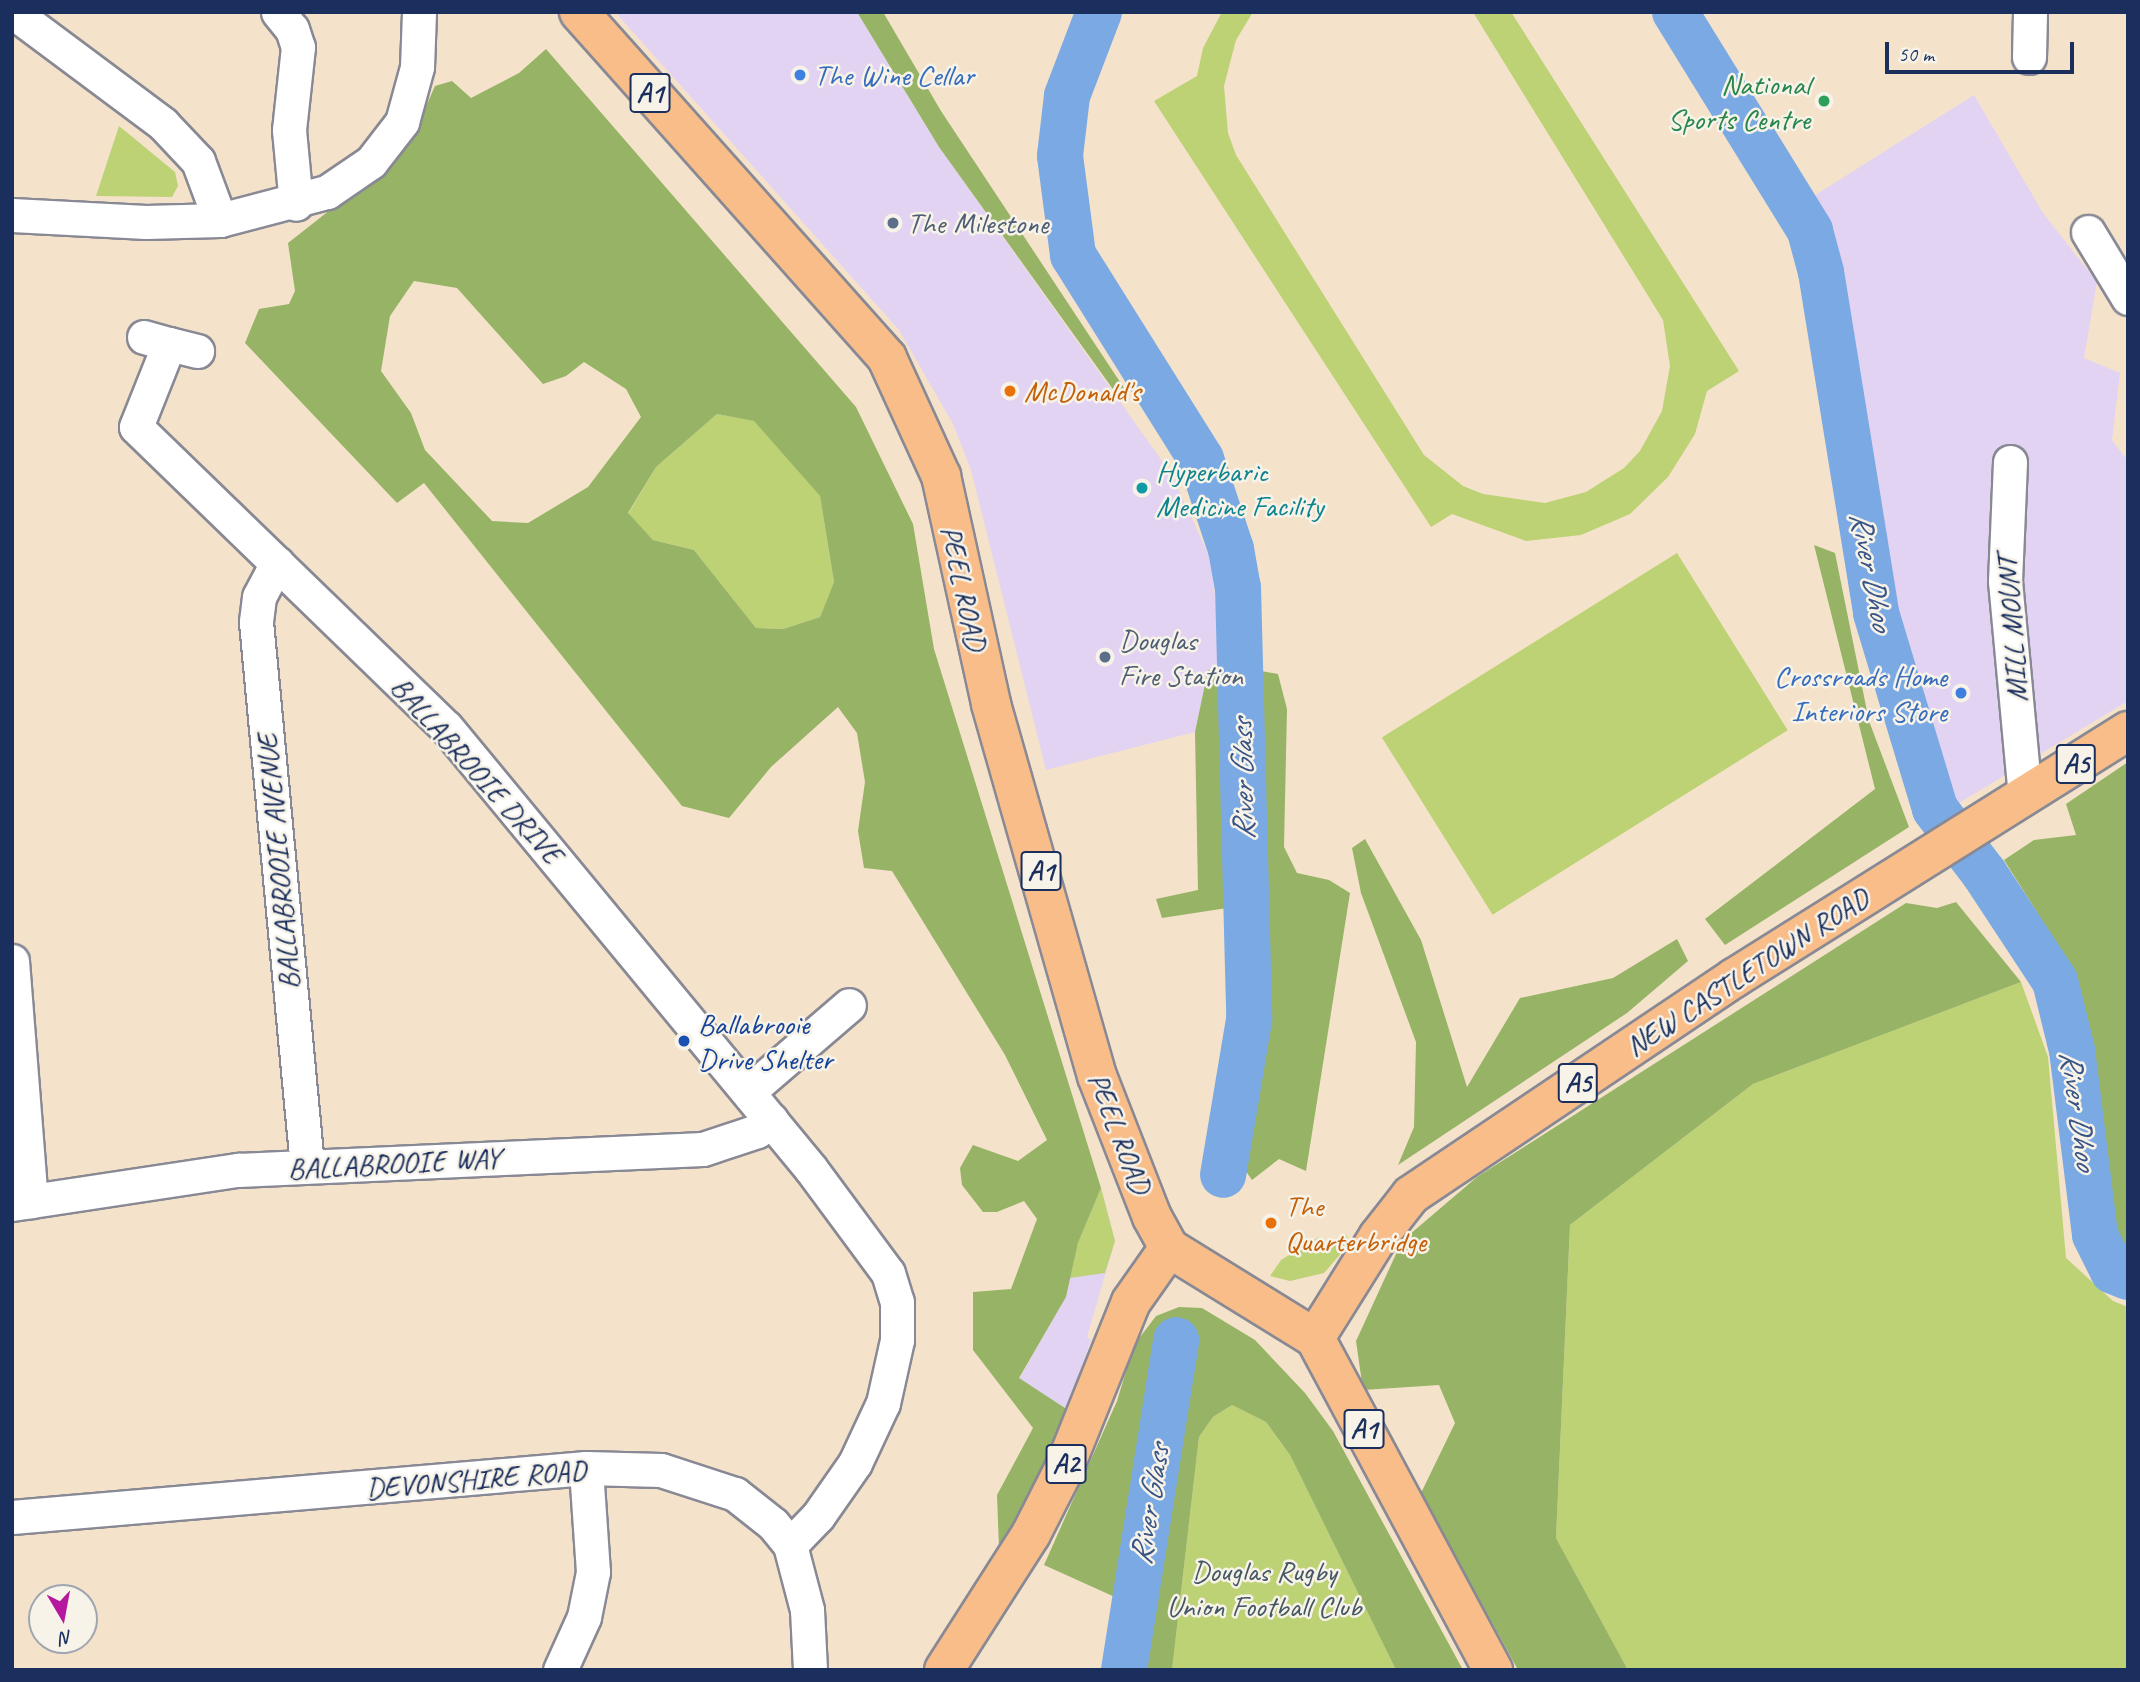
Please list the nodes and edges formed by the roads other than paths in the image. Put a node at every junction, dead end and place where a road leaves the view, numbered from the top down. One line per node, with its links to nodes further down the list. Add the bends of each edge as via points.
1 (13, 12): 9 (street, via 163,124 198,161)
2 (278, 12): 7 (street, via 292,29 298,47 289,130)
3 (419, 12): 7 (street, via 417,67 402,122 371,162 327,192)
4 (579, 12): 23 (highway, PEEL ROAD / A1, via 887,358 918,418 941,476 984,678 1097,1076)
5 (2030, 12): 6 (street)
6 (2029, 57)
7 (296, 204): 9 (street)
8 (12, 215): 9 (street, via 146,222)
9 (220, 220)
10 (2088, 232): 11 (street)
11 (2128, 299)
12 (170, 344): 14 (street, BALLABROOIE DRIVE, via 136,427)
13 (2010, 461): 16 (street, MILL MOUNT, via 2005,581)
14 (276, 563): 19 (street, BALLABROOIE DRIVE, via 446,727); 21 (street, BALLABROOIE AVENUE, via 259,597 256,622)
15 (2128, 731): 16 (highway, NEW CASTLETOWN ROAD / A5)
16 (2025, 796): 24 (highway, NEW CASTLETOWN ROAD / A5, via 1734,978 1411,1195 1378,1237)
17 (12, 961): 22 (street)
18 (849, 1005): 19 (street)
19 (748, 1092): 20 (street, BALLABROOIE DRIVE)
20 (771, 1120): 21 (street, BALLABROOIE WAY, via 757,1131 703,1149); 27 (street, BALLABROOIE DRIVE, via 877,1254 897,1302 897,1340 883,1403 855,1463 818,1516)
21 (306, 1166): 22 (street, BALLABROOIE WAY, via 170,1177)
22 (21, 1203)
23 (1176, 1251): 24 (highway, A1); 30 (highway, A2, via 1131,1302 1063,1471 1031,1534)
24 (1315, 1338): 31 (highway, A1)
25 (586, 1468): 26 (street, DEVONSHIRE ROAD); 27 (street, DEVONSHIRE ROAD, via 661,1470 713,1486 758,1511); 28 (street, via 593,1572 584,1617)
26 (12, 1517)
27 (790, 1545): 29 (street, DEVONSHIRE ROAD, via 807,1610)
28 (560, 1670)
29 (810, 1670)
30 (944, 1670)
31 (1493, 1670)

